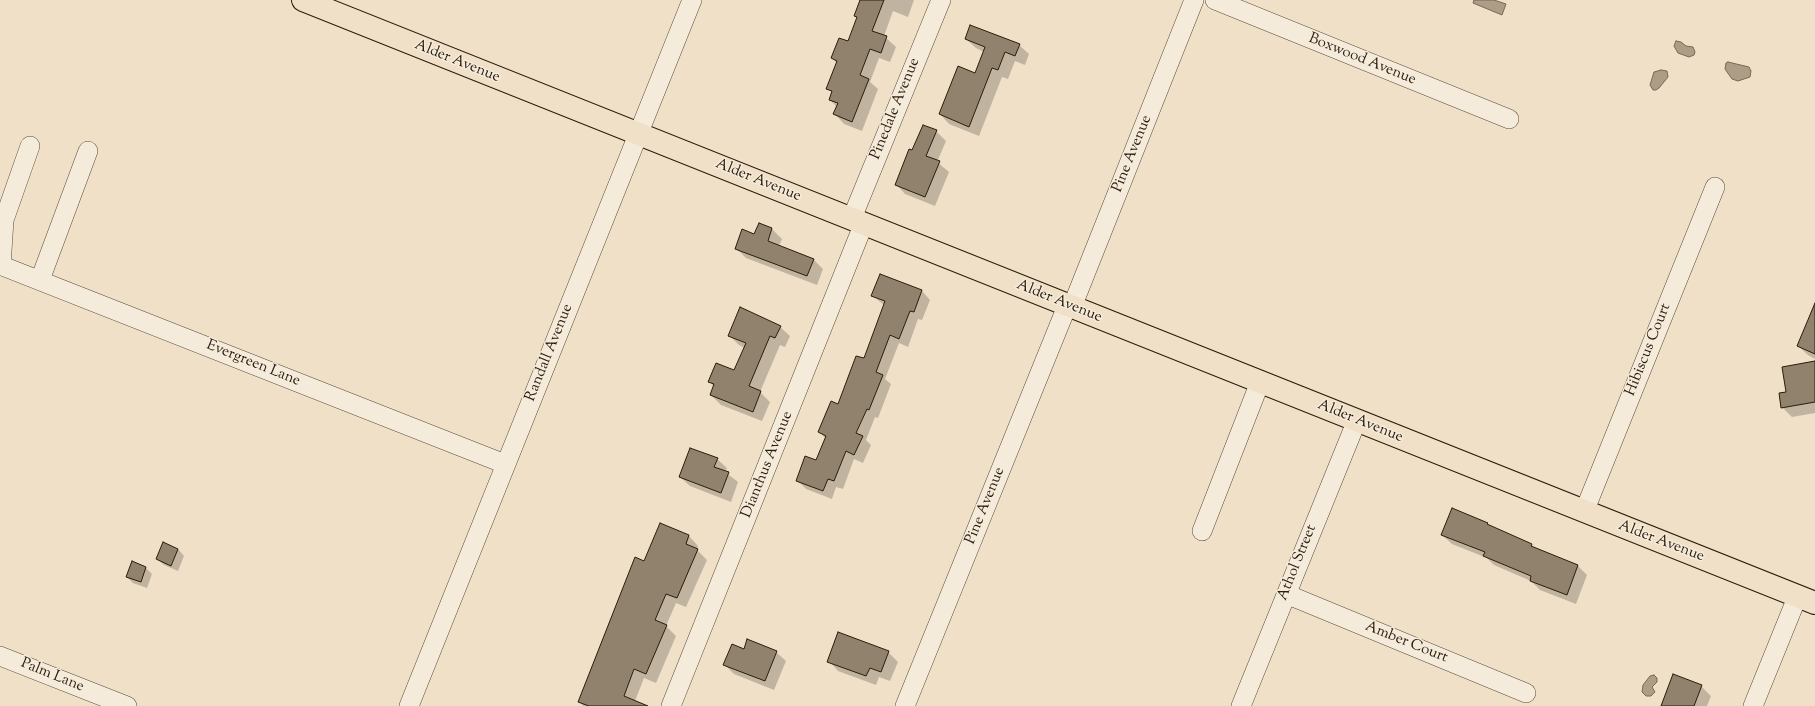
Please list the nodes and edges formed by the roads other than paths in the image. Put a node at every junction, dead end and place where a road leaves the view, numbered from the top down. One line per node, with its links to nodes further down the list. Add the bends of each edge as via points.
1 (303, 0): 6 (main road, Alder Avenue)
2 (692, 0): 8 (street, Randall Avenue)
3 (940, 0): 12 (street, Pinedale Avenue)
4 (1194, 0): 15 (street, Pine Avenue)
5 (1215, 0): 7 (street, Boxwood Avenue)
6 (325, 4): 8 (main road, Alder Avenue)
7 (1509, 119)
8 (639, 135): 12 (main road, Alder Avenue); 18 (street, Randall Avenue)
9 (30, 146): 13 (street, via 4,220)
10 (88, 151): 14 (street)
11 (1715, 188): 19 (street, Hibiscus Court)
12 (858, 221): 15 (main road, Alder Avenue); 27 (street, Dianthus Avenue)
13 (0, 266): 14 (street, Evergreen Lane)
14 (40, 280): 18 (street, Evergreen Lane)
15 (1069, 306): 16 (main road, Alder Avenue); 28 (street, Pine Avenue)
16 (1260, 382): 17 (main road, Alder Avenue); 20 (street)
17 (1357, 420): 19 (main road, Alder Avenue); 21 (street, Athol Street)
18 (505, 464): 26 (street, Randall Avenue)
19 (1584, 512): 22 (main road, Alder Avenue)
20 (1202, 531)
21 (1286, 594): 24 (street, Amber Court); 29 (street, Athol Street)
22 (1806, 599): 30 (street)
23 (0, 656): 25 (street, Palm Lane)
24 (1526, 693)
25 (127, 706)
26 (409, 706)
27 (671, 706)
28 (905, 706)
29 (1241, 706)
30 (1753, 706)

